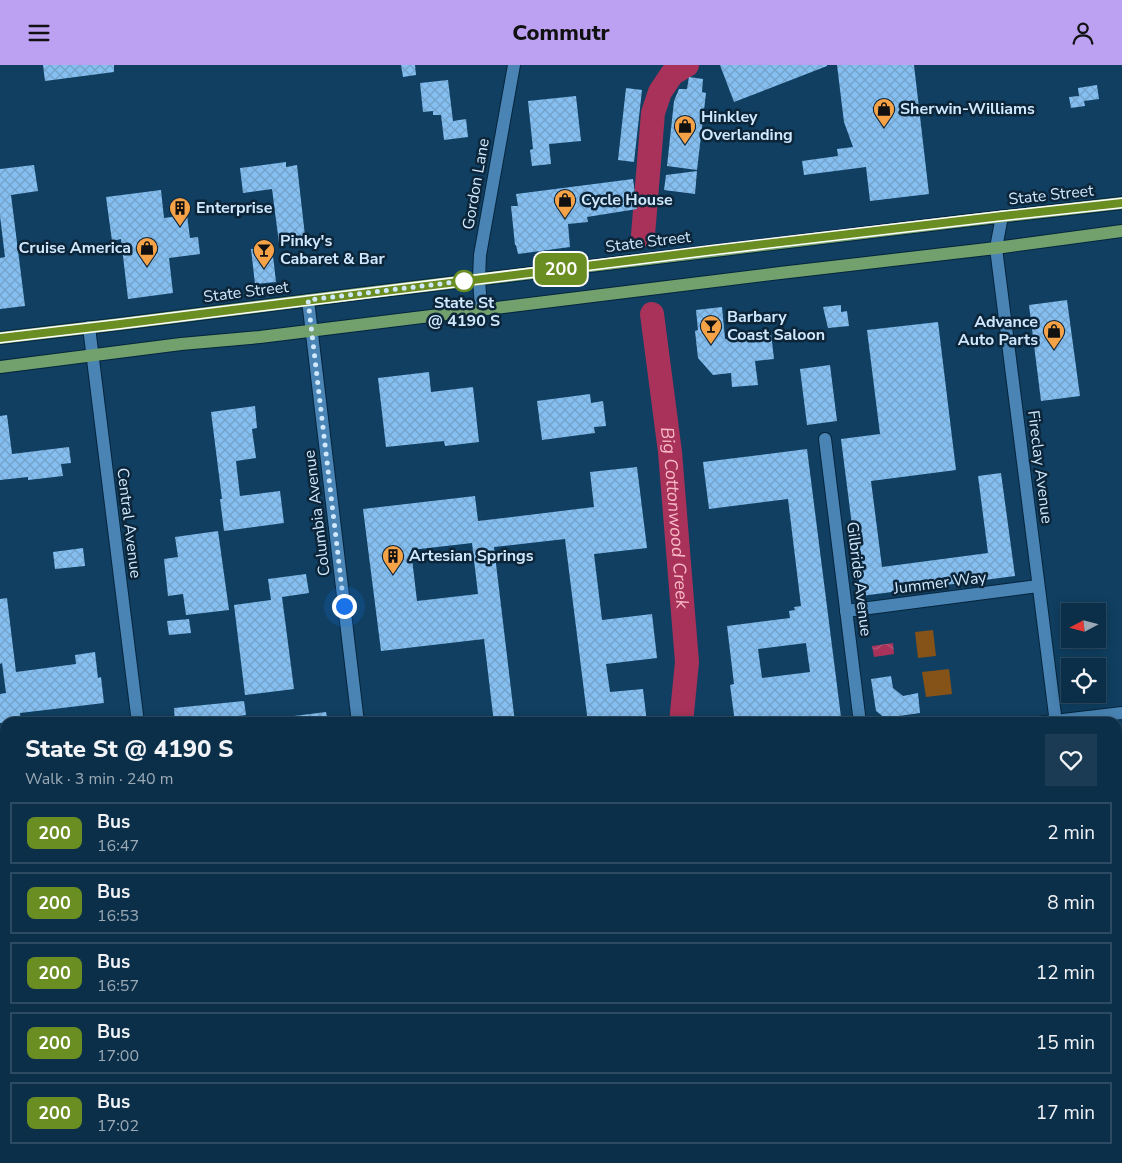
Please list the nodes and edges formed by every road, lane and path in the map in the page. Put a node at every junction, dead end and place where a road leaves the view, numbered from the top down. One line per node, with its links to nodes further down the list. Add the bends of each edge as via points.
1 (514, 65): 6 (street, Gordon Lane, via 480,255)
2 (1122, 203): 3 (main road, State Street)
3 (1002, 216): 5 (street, Fireclay Avenue); 6 (main road, State Street)
4 (1122, 231): 5 (main road)
5 (996, 248): 8 (main road); 15 (street, Fireclay Avenue)
6 (479, 279): 7 (main road, State Street); 8 (street, Gordon Lane)
7 (308, 300): 9 (main road, State Street); 10 (street, Columbia Avenue)
8 (481, 309): 10 (main road)
9 (89, 327): 11 (main road, State Street); 12 (street, Central Avenue)
10 (312, 330): 12 (main road); 19 (street, Columbia Avenue)
11 (0, 338)
12 (92, 356): 13 (main road); 18 (street, Central Avenue)
13 (0, 367)
14 (824, 439): 16 (street, Gilbride Avenue)
15 (1038, 586): 16 (street, Jummer Way); 21 (street, Fireclay Avenue)
16 (846, 611): 20 (street, Gilbride Avenue)
17 (1122, 713): 22 (street)
18 (137, 717)
19 (357, 717)
20 (859, 717)
21 (1055, 717)
22 (1089, 717)

